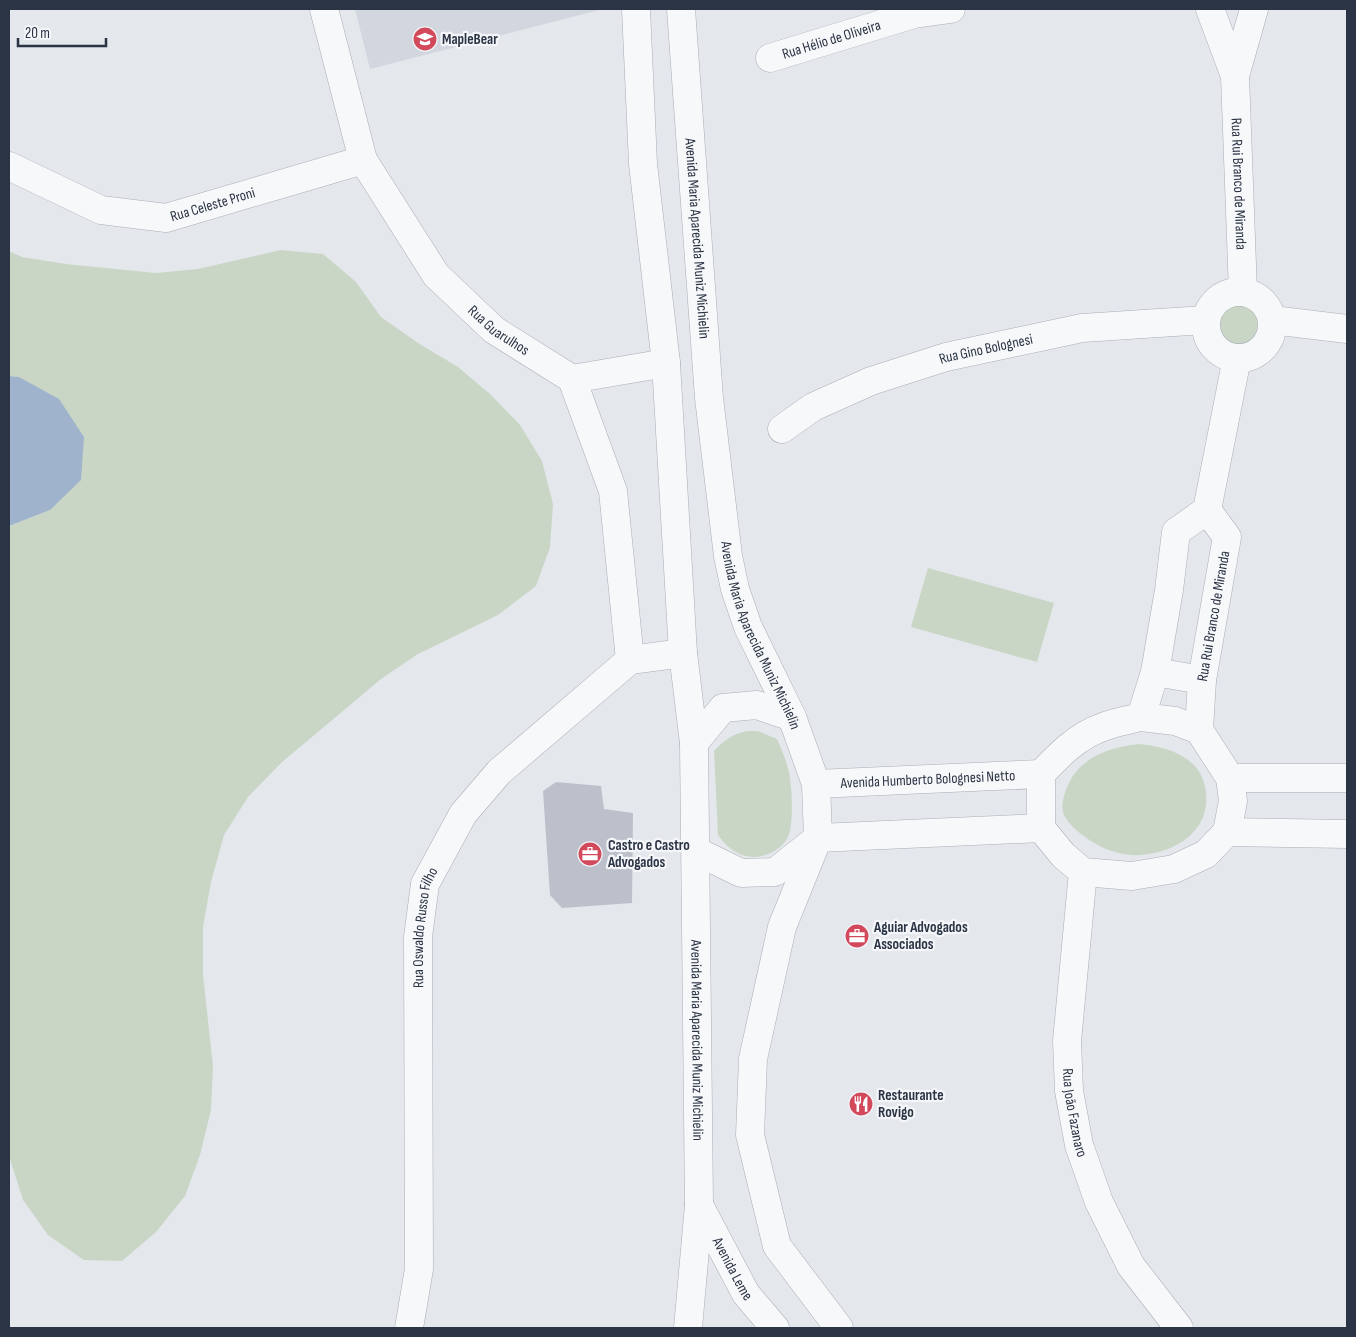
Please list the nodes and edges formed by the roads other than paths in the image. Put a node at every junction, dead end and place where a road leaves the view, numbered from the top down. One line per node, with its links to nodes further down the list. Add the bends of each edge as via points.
1 (324, 9): 9 (street, Rua Guarulhos)
2 (636, 9): 16 (street, Avenida Maria Aparecida Muniz Michielin, via 643,164)
3 (681, 9): 24 (street, Avenida Maria Aparecida Muniz Michielin, via 709,398 728,556 748,627)
4 (951, 9): 7 (street, Rua Hélio de Oliveira, via 914,14)
5 (1210, 9): 6 (street, via 1232,16); 8 (street, Rua Rui Branco de Miranda)
6 (1254, 9): 8 (street, Rua Rui Branco de Miranda)
7 (770, 58)
8 (1235, 76): 11 (street, Rua Rui Branco de Miranda)
9 (363, 160): 10 (street, Rua Celeste Proni, via 166,218 101,210); 17 (street, Rua Guarulhos, via 436,275 494,330)
10 (9, 166)
11 (1243, 292): 12 (street, via 1222,296 1214,302); 13 (street, via 1262,301)
12 (1205, 320): 15 (street, via 1213,346 1226,356); 18 (street, Rua Gino Bolognesi, via 1082,328 946,357 863,385 813,407)
13 (1272, 320): 14 (street); 15 (street, via 1272,330 1264,347 1247,357)
14 (1347, 329)
15 (1237, 358): 19 (street)
16 (666, 362): 17 (street); 20 (street, Avenida Maria Aparecida Muniz Michielin)
17 (572, 379): 21 (street, via 613,491)
18 (782, 429)
19 (1207, 510): 22 (street, via 1176,532); 23 (street, Rua Rui Branco de Miranda, via 1228,537)
20 (683, 653): 21 (street); 27 (street, Avenida Maria Aparecida Muniz Michielin)
21 (630, 660): 39 (street, Rua Oswaldo Russo Filho, via 499,772 463,814 425,884 418,936 419,1269)
22 (1155, 672): 23 (street); 25 (street)
23 (1202, 680): 26 (street, Rua Rui Branco de Miranda)
24 (792, 717): 27 (street, via 757,705 723,708); 31 (street, Avenida Maria Aparecida Muniz Michielin)
25 (1141, 717): 26 (street, via 1175,721); 28 (street, via 1103,727 1079,739)
26 (1199, 730): 29 (street)
27 (694, 743): 36 (street, Avenida Maria Aparecida Muniz Michielin)
28 (1040, 774): 31 (street, Avenida Humberto Bolognesi Netto); 32 (street)
29 (1230, 778): 30 (street); 33 (street, via 1234,800)
30 (1347, 778)
31 (816, 784): 35 (street, Avenida Maria Aparecida Muniz Michielin)
32 (1042, 828): 35 (street); 37 (street, via 1063,855)
33 (1227, 832): 34 (street); 37 (street, via 1206,854 1174,868 1132,876)
34 (1347, 834)
35 (818, 838): 36 (street, via 775,872 741,872); 42 (street, Avenida Maria Aparecida Muniz Michielin, via 782,926 753,1059 750,1135 778,1246)
36 (696, 851): 38 (street, Avenida Maria Aparecida Muniz Michielin)
37 (1083, 872): 43 (street, Rua João Fazanaro, via 1068,1041 1069,1091 1079,1145 1099,1202 1131,1266)
38 (699, 1205): 40 (street, Avenida Maria Aparecida Muniz Michielin); 41 (street, Avenida Leme, via 746,1294)
39 (409, 1328)
40 (688, 1328)
41 (774, 1328)
42 (839, 1328)
43 (1179, 1328)

